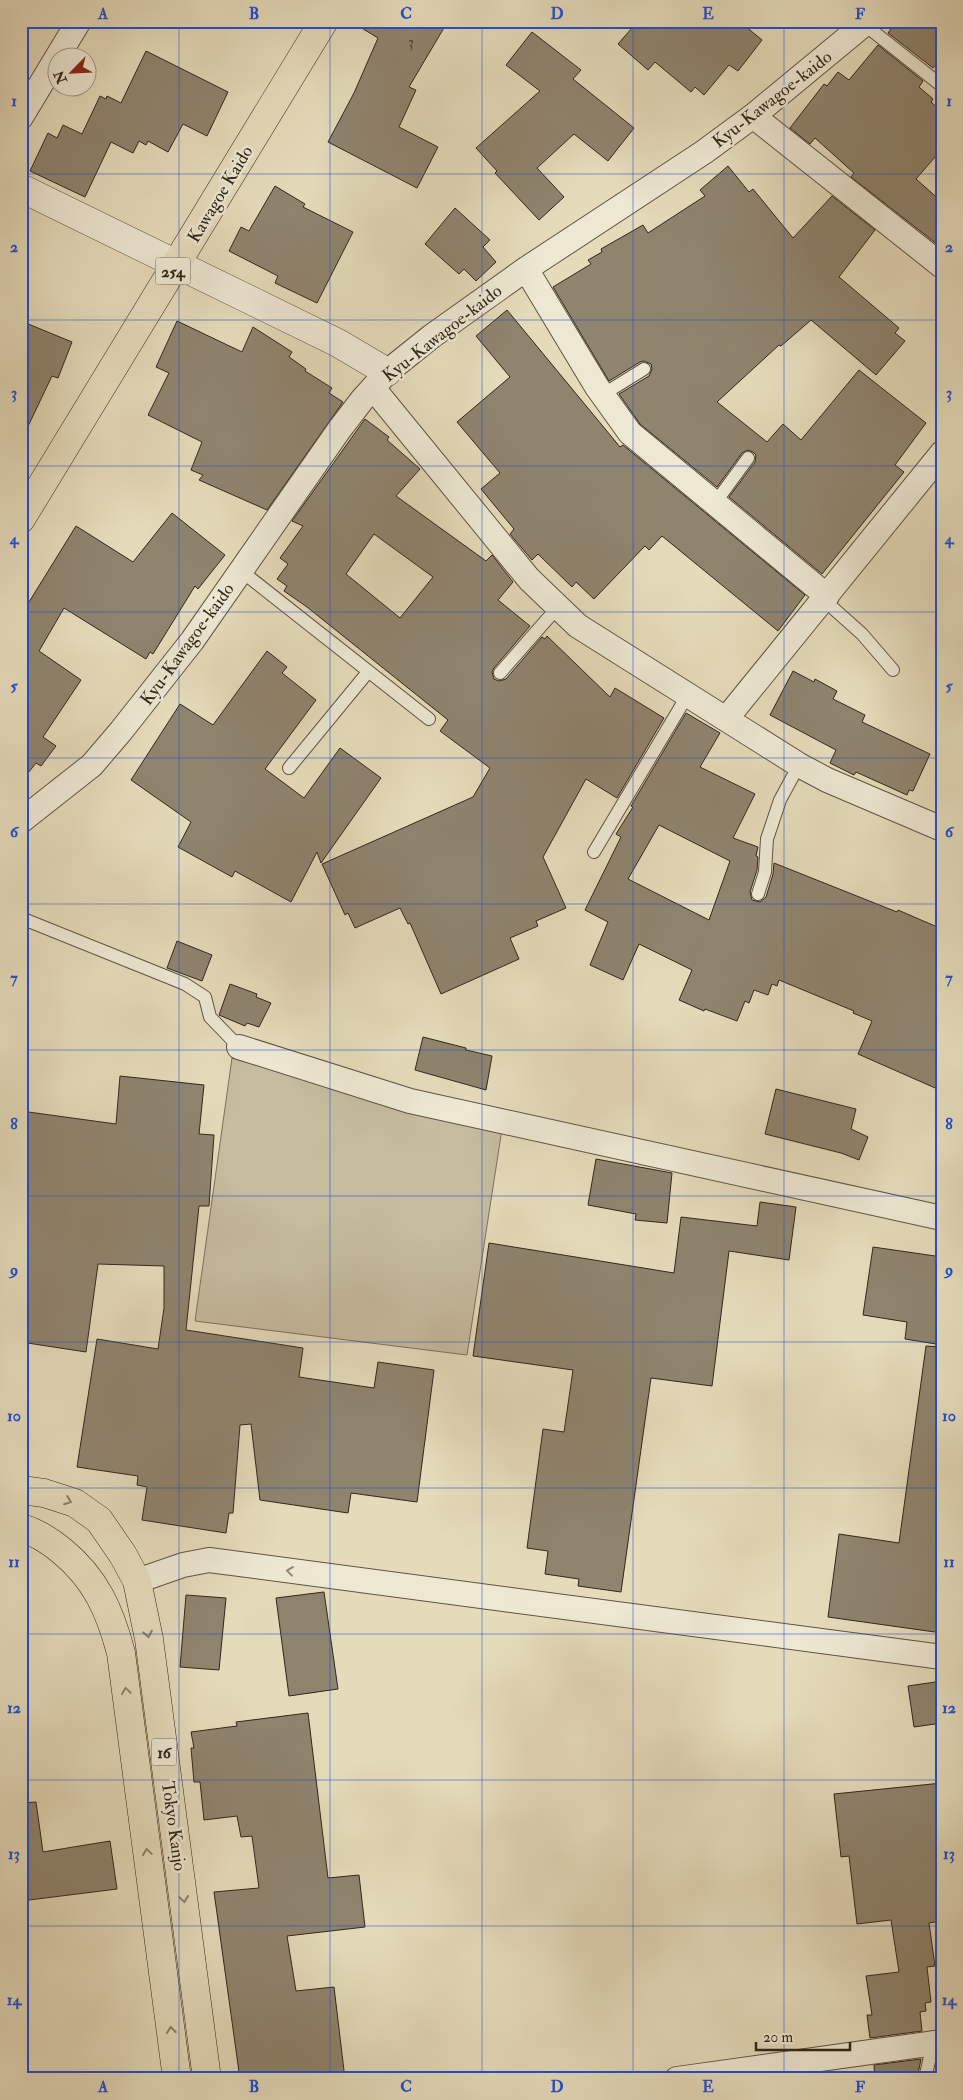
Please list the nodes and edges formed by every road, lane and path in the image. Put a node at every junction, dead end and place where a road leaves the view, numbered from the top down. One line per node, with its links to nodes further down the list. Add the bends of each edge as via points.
1 (79, 21): 6 (street)
2 (324, 21): 8 (highway, Kawagoe Kaido / 254)
3 (867, 23): 4 (lane); 5 (street, Kyu-Kawagoe-kaido)
4 (942, 86)
5 (753, 116): 9 (street); 10 (street, Kyu-Kawagoe-kaido, via 671,175)
6 (21, 117)
7 (21, 188): 8 (street)
8 (177, 265): 12 (street, via 338,343); 17 (highway, Kawagoe Kaido / 254)
9 (942, 266)
10 (526, 269): 12 (street, Kyu-Kawagoe-kaido, via 432,336); 13 (street)
11 (644, 370): 13 (lane)
12 (380, 380): 18 (street, Kyu-Kawagoe-kaido, via 339,430); 20 (street, via 529,578)
13 (602, 394): 16 (street, via 630,433)
14 (942, 453): 19 (street)
15 (748, 458): 16 (lane)
16 (714, 503): 19 (street)
17 (21, 519)
18 (240, 570): 22 (lane); 29 (street, Kyu-Kawagoe-kaido, via 192,641 109,745 92,764)
19 (825, 598): 21 (lane); 25 (street)
20 (557, 608): 23 (lane); 24 (street, via 578,626)
21 (893, 670)
22 (368, 672): 26 (lane); 28 (lane)
23 (500, 673)
24 (686, 696): 25 (street); 31 (lane)
25 (726, 719): 27 (street)
26 (429, 720)
27 (799, 765): 30 (street); 32 (lane, via 780,800 767,839 765,872)
28 (288, 768)
29 (21, 821)
30 (942, 829)
31 (594, 852)
32 (758, 894)
33 (21, 918): 34 (lane, via 185,984 205,997 210,1017)
34 (239, 1047): 35 (street, via 410,1101)
35 (942, 1218)
36 (21, 1490): 38 (highway, Tokyo Kanjo / 16, one-way to 38, via 44,1492 75,1503 99,1520)
37 (21, 1528): 41 (highway, Tokyo Kanjo / 16, one-way to 37, via 121,1653 114,1624 99,1592 79,1565 51,1542)
38 (137, 1581): 39 (street, one-way to 38, via 209,1560); 42 (highway, Tokyo Kanjo / 16, one-way to 42, via 149,1639)
39 (942, 1657)
40 (937, 2043): 43 (street); 44 (lane)
41 (177, 2079)
42 (207, 2079)
43 (677, 2079)
44 (925, 2079)

